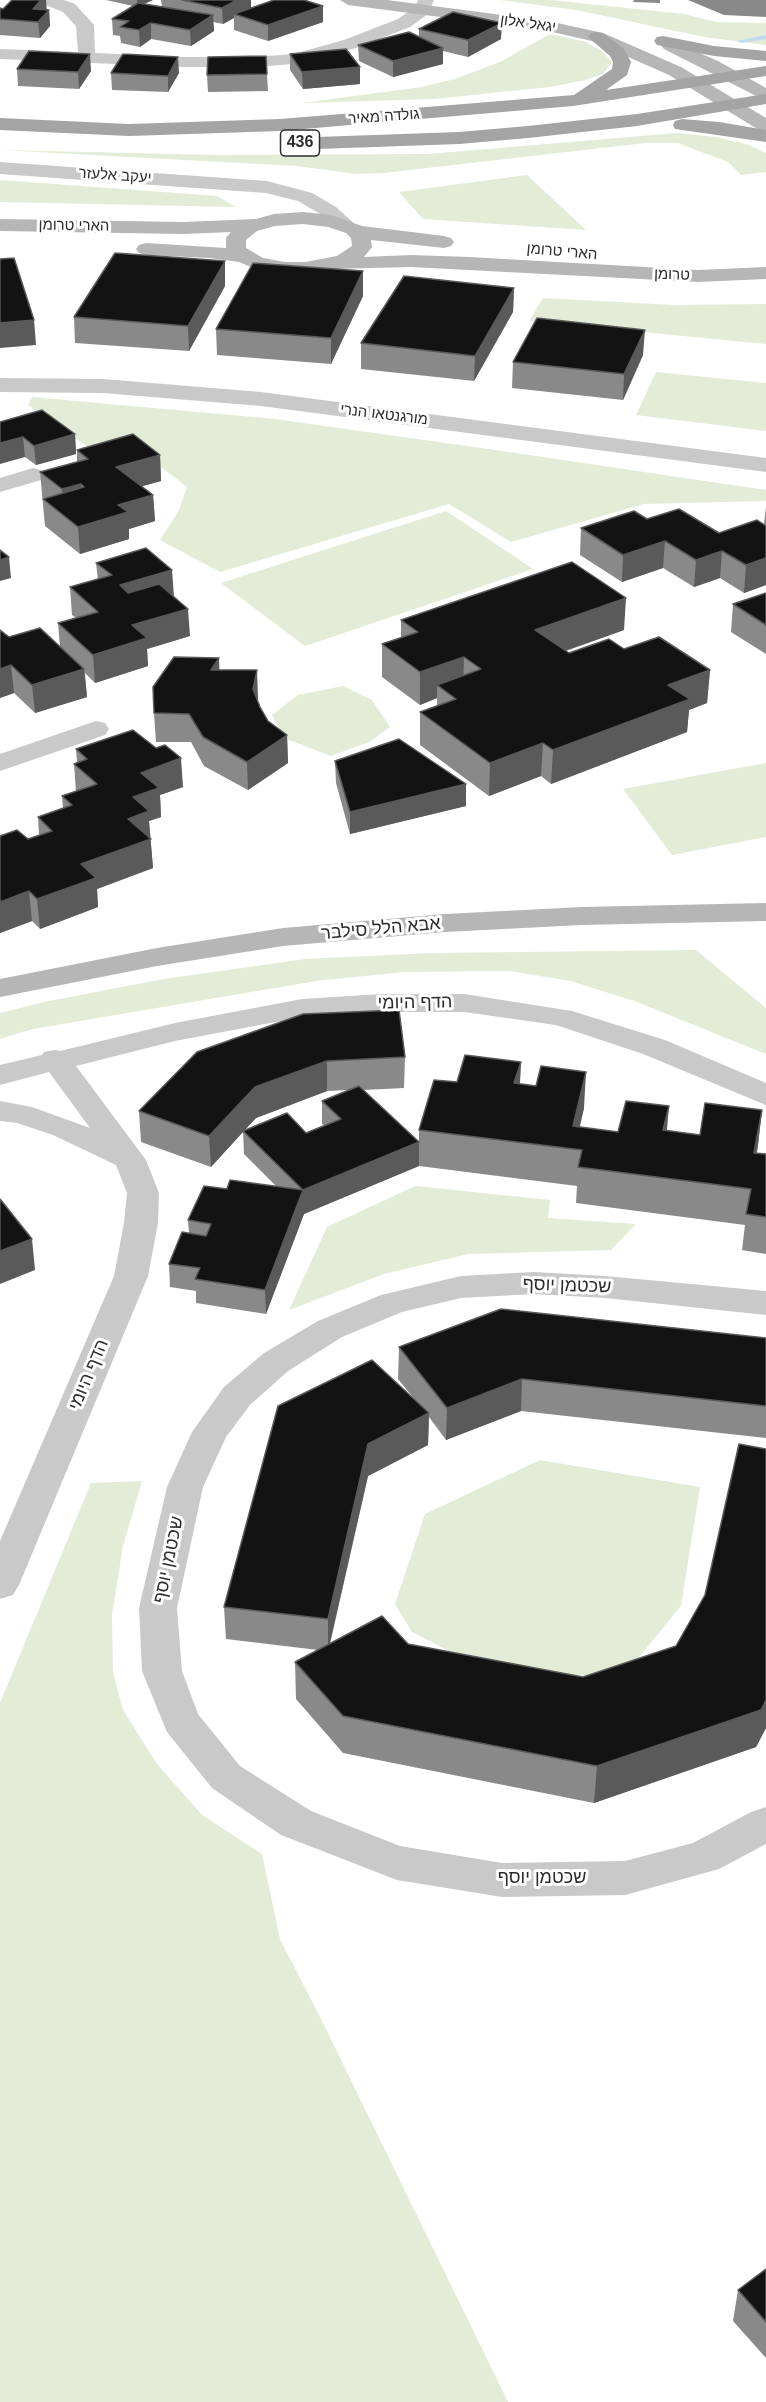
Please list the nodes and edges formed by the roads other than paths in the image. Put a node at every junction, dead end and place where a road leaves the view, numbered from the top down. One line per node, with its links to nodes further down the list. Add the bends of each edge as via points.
1 (50, 0): 12 (street, via 69,8 85,25)
2 (348, 0): 5 (street, יגאל אלון)
3 (445, 0): 6 (street, יגאל אלון, via 561,15)
4 (423, 3): 5 (street, יגאל אלון); 7 (street, via 404,23); 8 (street, יגאל אלון)
5 (403, 7): 7 (street)
6 (618, 27)
7 (365, 37): 12 (street, via 326,52 255,62)
8 (597, 37): 15 (street, יגאל אלון); 17 (main road, via 618,53 621,71)
9 (658, 39): 11 (main road, via 714,51); 14 (street)
10 (0, 54): 12 (street)
11 (766, 56)
12 (87, 58)
13 (766, 71): 14 (main road, גולדה מאיר / 436)
14 (733, 77): 15 (main road, גולדה מאיר / 436); 16 (street)
15 (697, 83): 17 (main road, גולדה מאיר / 436); 18 (street)
16 (766, 97): 18 (main road, גולדה מאיר / 436)
17 (573, 102): 19 (main road, גולדה מאיר / 436, via 194,129)
18 (732, 105): 20 (main road, גולדה מאיר / 436); 21 (street)
19 (0, 124)
20 (599, 124): 23 (main road, via 703,126); 24 (main road, גולדה מאיר / 436, via 459,138)
21 (766, 126)
22 (0, 136): 25 (main road, 436)
23 (766, 136)
24 (297, 143)
25 (275, 144)
26 (0, 168): 27 (street, יעקב אלעזר)
27 (230, 183): 28 (street, יעקב אלעזר, via 271,200 277,212); 30 (street, יעקב אלעזר, via 305,197)
28 (261, 223): 29 (street, הארי טרומן, via 184,228); 30 (street, הארי טרומן, via 313,218); 33 (street, via 240,234 235,242)
29 (0, 225)
30 (352, 229): 32 (street, הארי טרומן, via 425,241 660,260); 34 (street, via 363,240 359,251)
31 (131, 249): 33 (street, הארי טרומן)
32 (752, 254)
33 (244, 257): 34 (street, הארי טרומן, via 285,268)
34 (334, 264): 35 (street, הארי טרומן, via 423,261)
35 (579, 270): 36 (street, טרומן, via 698,276)
36 (766, 273)
37 (0, 384): 38 (street, מורגנטאו הנרי, via 45,383 250,398)
38 (766, 465)
39 (33, 475): 40 (street)
40 (0, 485)
41 (96, 729): 42 (street)
42 (0, 763)
43 (766, 912): 44 (street, אבא הלל סילבר, via 445,923 283,937)
44 (0, 988)
45 (55, 1059): 46 (street, הדף היומי); 47 (street, הדף היומי, via 302,1008 464,1003 561,1017 654,1047); 49 (street, הדף היומי)
46 (0, 1075)
47 (766, 1095)
48 (0, 1111): 49 (street, via 64,1128)
49 (130, 1160): 51 (street, הדף היומי, via 143,1193 131,1276)
50 (766, 1303): 52 (street, שכטמן יוסף, via 534,1283 461,1287 393,1303 330,1329 276,1362 237,1396 210,1432 185,1487 158,1608 162,1671 182,1721 226,1777 296,1823 397,1863 502,1880 625,1878 704,1857)
51 (0, 1585)
52 (766, 1824)

